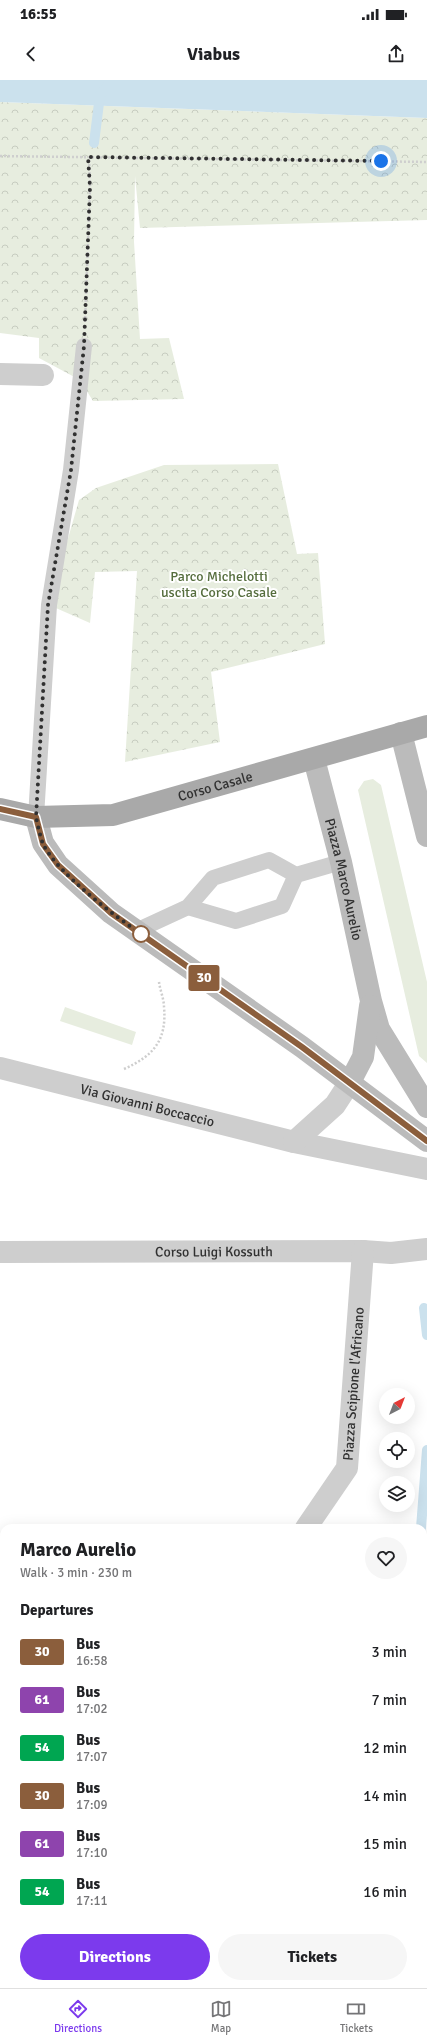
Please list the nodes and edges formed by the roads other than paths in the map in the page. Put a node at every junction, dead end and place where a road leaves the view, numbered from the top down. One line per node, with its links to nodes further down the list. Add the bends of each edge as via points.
1 (84, 346): 8 (lane, via 71,470 48,605)
2 (0, 374): 3 (street)
3 (42, 375)
4 (427, 726): 5 (main road, Corso Casale)
5 (401, 733): 6 (main road, Corso Casale); 9 (main road)
6 (314, 759): 8 (main road, Corso Casale, via 113,815); 10 (main road, Piazza Marco Aurelio)
7 (0, 809): 8 (main road, Corso Casale)
8 (36, 817): 13 (main road, via 43,844 58,865 111,913)
9 (427, 836)
10 (341, 862): 11 (lane); 14 (main road, Piazza Marco Aurelio)
11 (296, 875): 12 (lane, via 269,860 213,878); 12 (lane, via 282,906 236,921)
12 (188, 907): 13 (lane)
13 (144, 936): 16 (main road)
14 (371, 1001): 16 (main road, Piazza Marco Aurelio, via 363,1056); 17 (main road, Piazza Marco Aurelio, via 379,1029)
15 (0, 1068): 19 (street, Via Giovanni Boccaccio)
16 (350, 1082): 18 (main road); 19 (street, via 335,1105)
17 (427, 1107)
18 (427, 1141)
19 (294, 1142): 20 (street, Via Giovanni Boccaccio)
20 (427, 1169)
21 (427, 1249): 22 (street, Corso Luigi Kossuth, via 391,1253)
22 (363, 1251): 23 (street, Corso Luigi Kossuth); 24 (street, Piazza Scipione l'Africano, via 347,1468)
23 (0, 1252)
24 (309, 1524)

